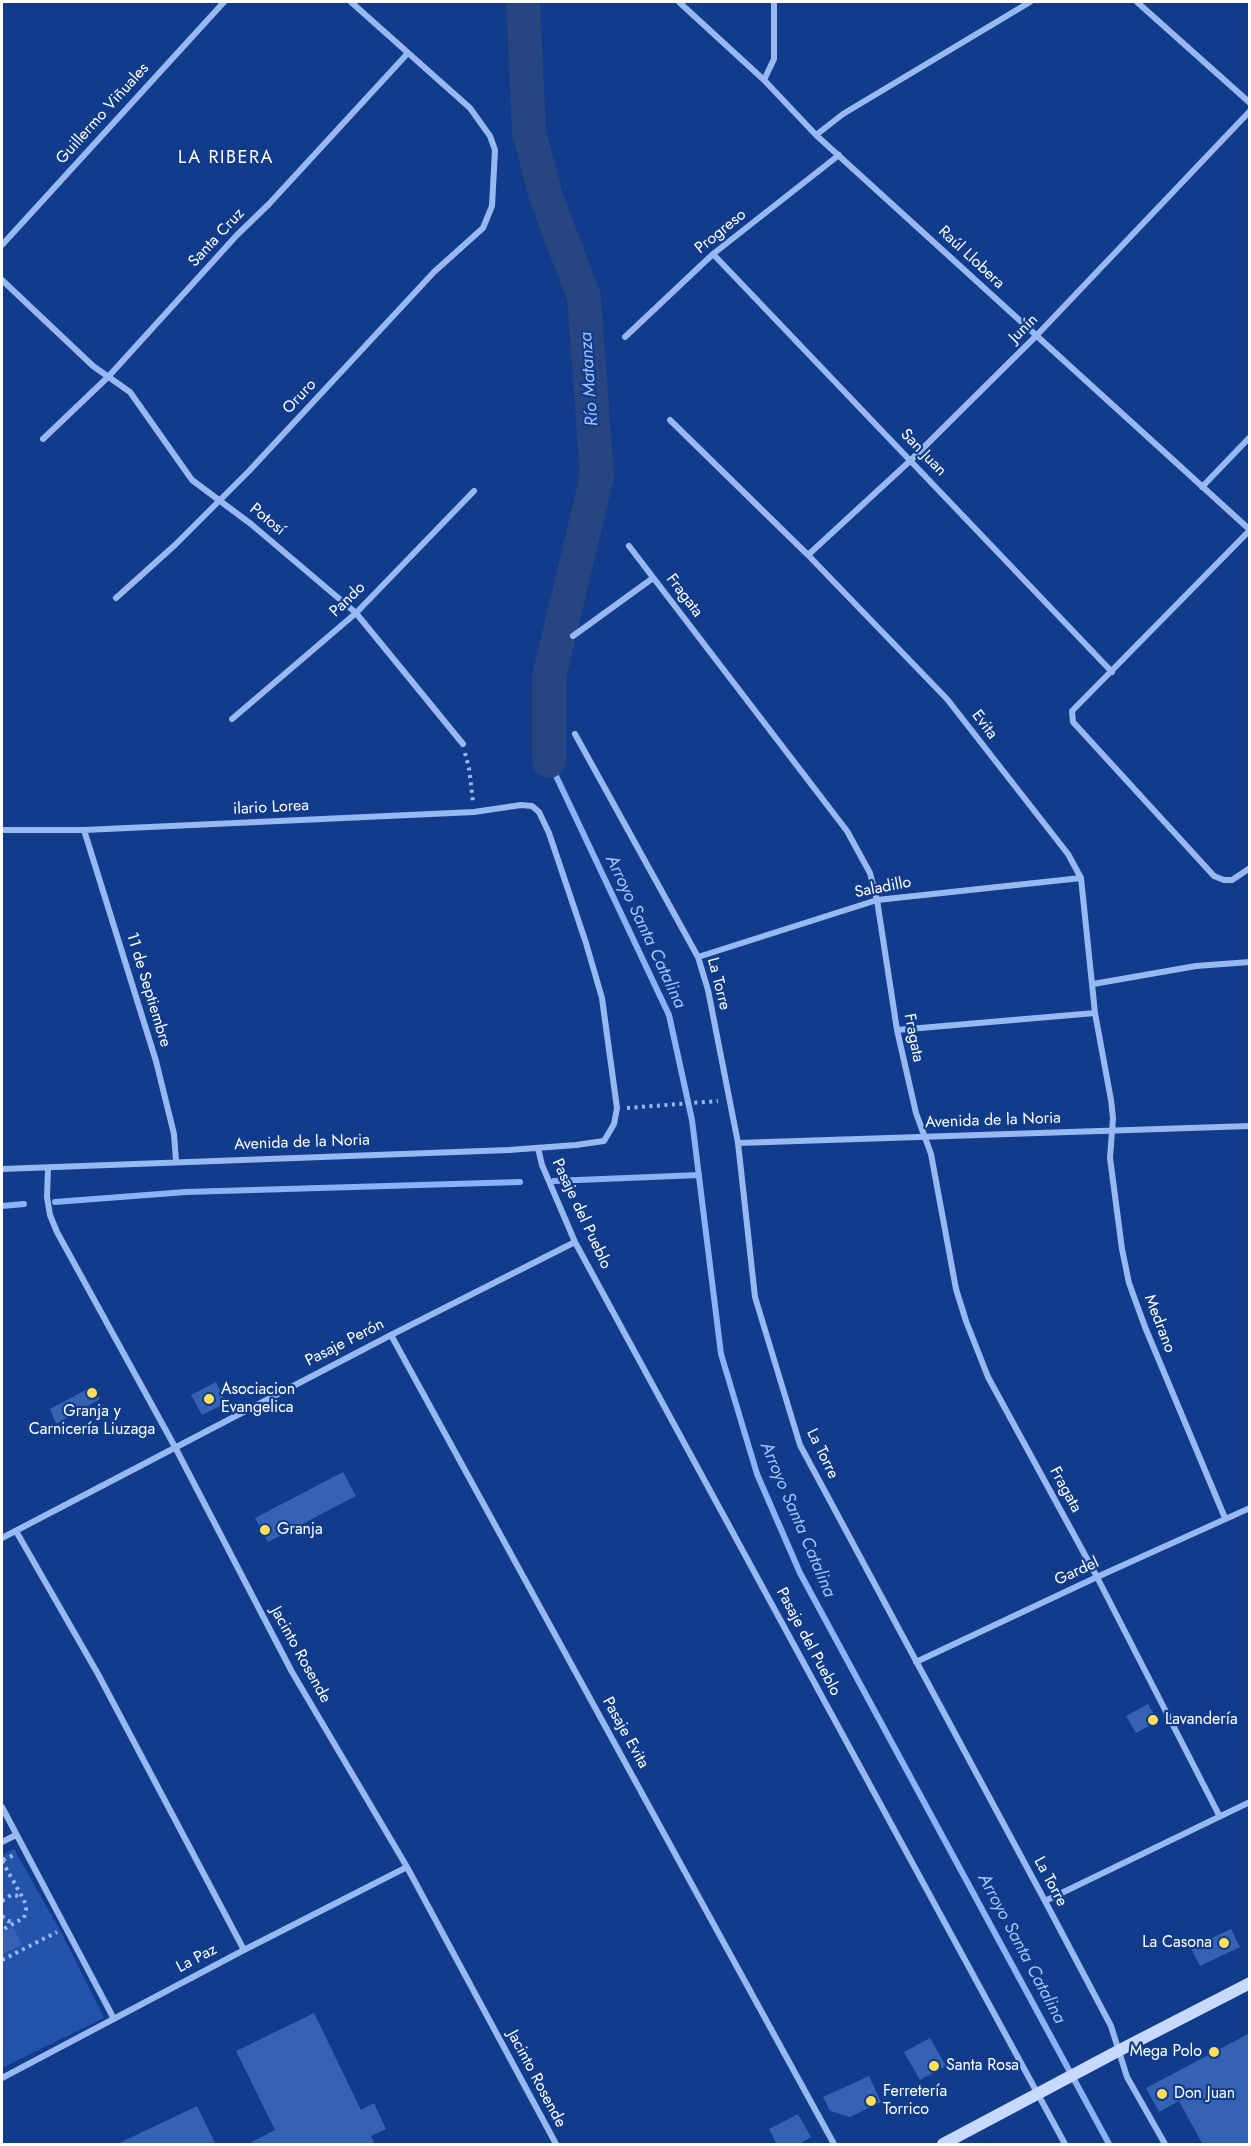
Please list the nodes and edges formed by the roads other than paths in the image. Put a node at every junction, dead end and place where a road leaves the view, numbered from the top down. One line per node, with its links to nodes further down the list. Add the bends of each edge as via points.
1 (224, 2): 13 (street, Guillermo Viñuales)
2 (351, 2): 7 (street)
3 (679, 2): 8 (street, Raúl Llobera)
4 (774, 2): 8 (street, via 774,59)
5 (1030, 2): 11 (street, via 843,114)
6 (1137, 2): 9 (street)
7 (408, 53): 18 (street, Santa Cruz); 25 (street, Oruro, via 470,108 490,136 495,150 492,206 483,228 434,272)
8 (764, 80): 11 (street, Raúl Llobera)
9 (1250, 103)
10 (1250, 111): 16 (street, Junín)
11 (816, 135): 12 (street, Raúl Llobera)
12 (839, 155): 14 (street, Progreso); 16 (street, Raúl Llobera)
13 (2, 245)
14 (713, 254): 17 (street, Progreso); 22 (street, San Juan)
15 (2, 280): 18 (street, Potosí)
16 (1036, 336): 22 (street, Junín); 23 (street, Raúl Llobera)
17 (625, 337)
18 (108, 376): 21 (street, Santa Cruz); 25 (street, Potosí, via 130,392 192,480)
19 (670, 420): 28 (street, Evita)
20 (1250, 437): 23 (street)
21 (43, 439)
22 (911, 460): 28 (street, Junín); 33 (street, San Juan)
23 (1202, 487): 26 (street, Raúl Llobera)
24 (474, 491): 31 (street, Pando)
25 (219, 501): 30 (street, Oruro); 31 (street, Potosí)
26 (1250, 530): 33 (street)
27 (628, 546): 29 (street, Fragata)
28 (808, 555): 40 (street, Evita, via 947,699 1068,854)
29 (653, 578): 32 (street); 41 (street, Fragata, via 847,831 870,873)
30 (116, 598)
31 (356, 613): 34 (street, Pando); 36 (street, Potosí)
32 (573, 636)
33 (1112, 672): 39 (street, via 1072,711 1073,722 1214,876 1232,880)
34 (232, 719)
35 (575, 734): 42 (street, La Torre)
36 (463, 744)
37 (2, 830): 38 (street, ilario Lorea)
38 (84, 830): 50 (street, ilario Lorea, via 532,806 549,833 602,998 617,1108 614,1124); 53 (street, 11 de Septiembre, via 156,1061 174,1134)
39 (1250, 868)
40 (1081, 878): 41 (street, Saladillo); 44 (street, Evita)
41 (877, 900): 42 (street, Saladillo); 46 (street, Fragata)
42 (698, 957): 51 (street, La Torre)
43 (1250, 962): 44 (street, via 1196,966)
44 (1093, 984): 45 (street, Evita)
45 (1095, 1013): 46 (street); 48 (street, Evita, via 1111,1100)
46 (897, 1030): 49 (street, Fragata, via 916,1113)
47 (1250, 1126): 48 (street, Avenida de la Noria)
48 (1112, 1130): 49 (street, Avenida de la Noria); 60 (street, Medrano, via 1110,1158 1129,1283)
49 (926, 1137): 51 (street, Avenida de la Noria); 63 (street, Fragata, via 966,1321 988,1377)
50 (604, 1141): 52 (street, Avenida de la Noria)
51 (738, 1143): 64 (street, La Torre, via 755,1297 800,1445)
52 (538, 1148): 53 (street, Avenida de la Noria); 56 (street, Pasaje del Pueblo)
53 (176, 1161): 54 (street, Avenida de la Noria)
54 (48, 1168): 55 (street, Avenida de la Noria); 58 (street, Jacinto Rosende, via 47,1197 57,1232)
55 (2, 1169)
56 (575, 1242): 57 (street, Pasaje Perón); 77 (street, Pasaje del Pueblo)
57 (391, 1335): 58 (street, Pasaje Perón); 79 (street, Pasaje Evita)
58 (175, 1447): 61 (street, Pasaje Perón); 70 (street, Jacinto Rosende, via 292,1672)
59 (1250, 1508): 60 (street, Gardel)
60 (1225, 1518): 63 (street, Gardel)
61 (16, 1531): 62 (street, Pasaje Perón); 72 (street, via 98,1674)
62 (2, 1538)
63 (1097, 1577): 64 (street, Gardel); 67 (street, Fragata)
64 (916, 1662): 71 (street, La Torre)
65 (1250, 1802): 67 (street)
66 (2, 1807): 68 (street)
67 (1219, 1815): 71 (street)
68 (16, 1834): 69 (street); 74 (street)
69 (2, 1842)
70 (407, 1867): 72 (street, La Paz); 78 (street, Jacinto Rosende)
71 (1045, 1901): 75 (street, La Torre, via 1111,2026)
72 (244, 1950): 74 (street, La Paz)
73 (1250, 1983): 75 (street)
74 (114, 2019): 76 (street, La Paz)
75 (1118, 2050): 77 (street); 82 (street, La Torre, via 1127,2077)
76 (2, 2078)
77 (1038, 2095): 80 (street); 81 (street, Pasaje del Pueblo)
78 (556, 2145)
79 (834, 2145)
80 (943, 2145)
81 (1065, 2145)
82 (1165, 2145)

